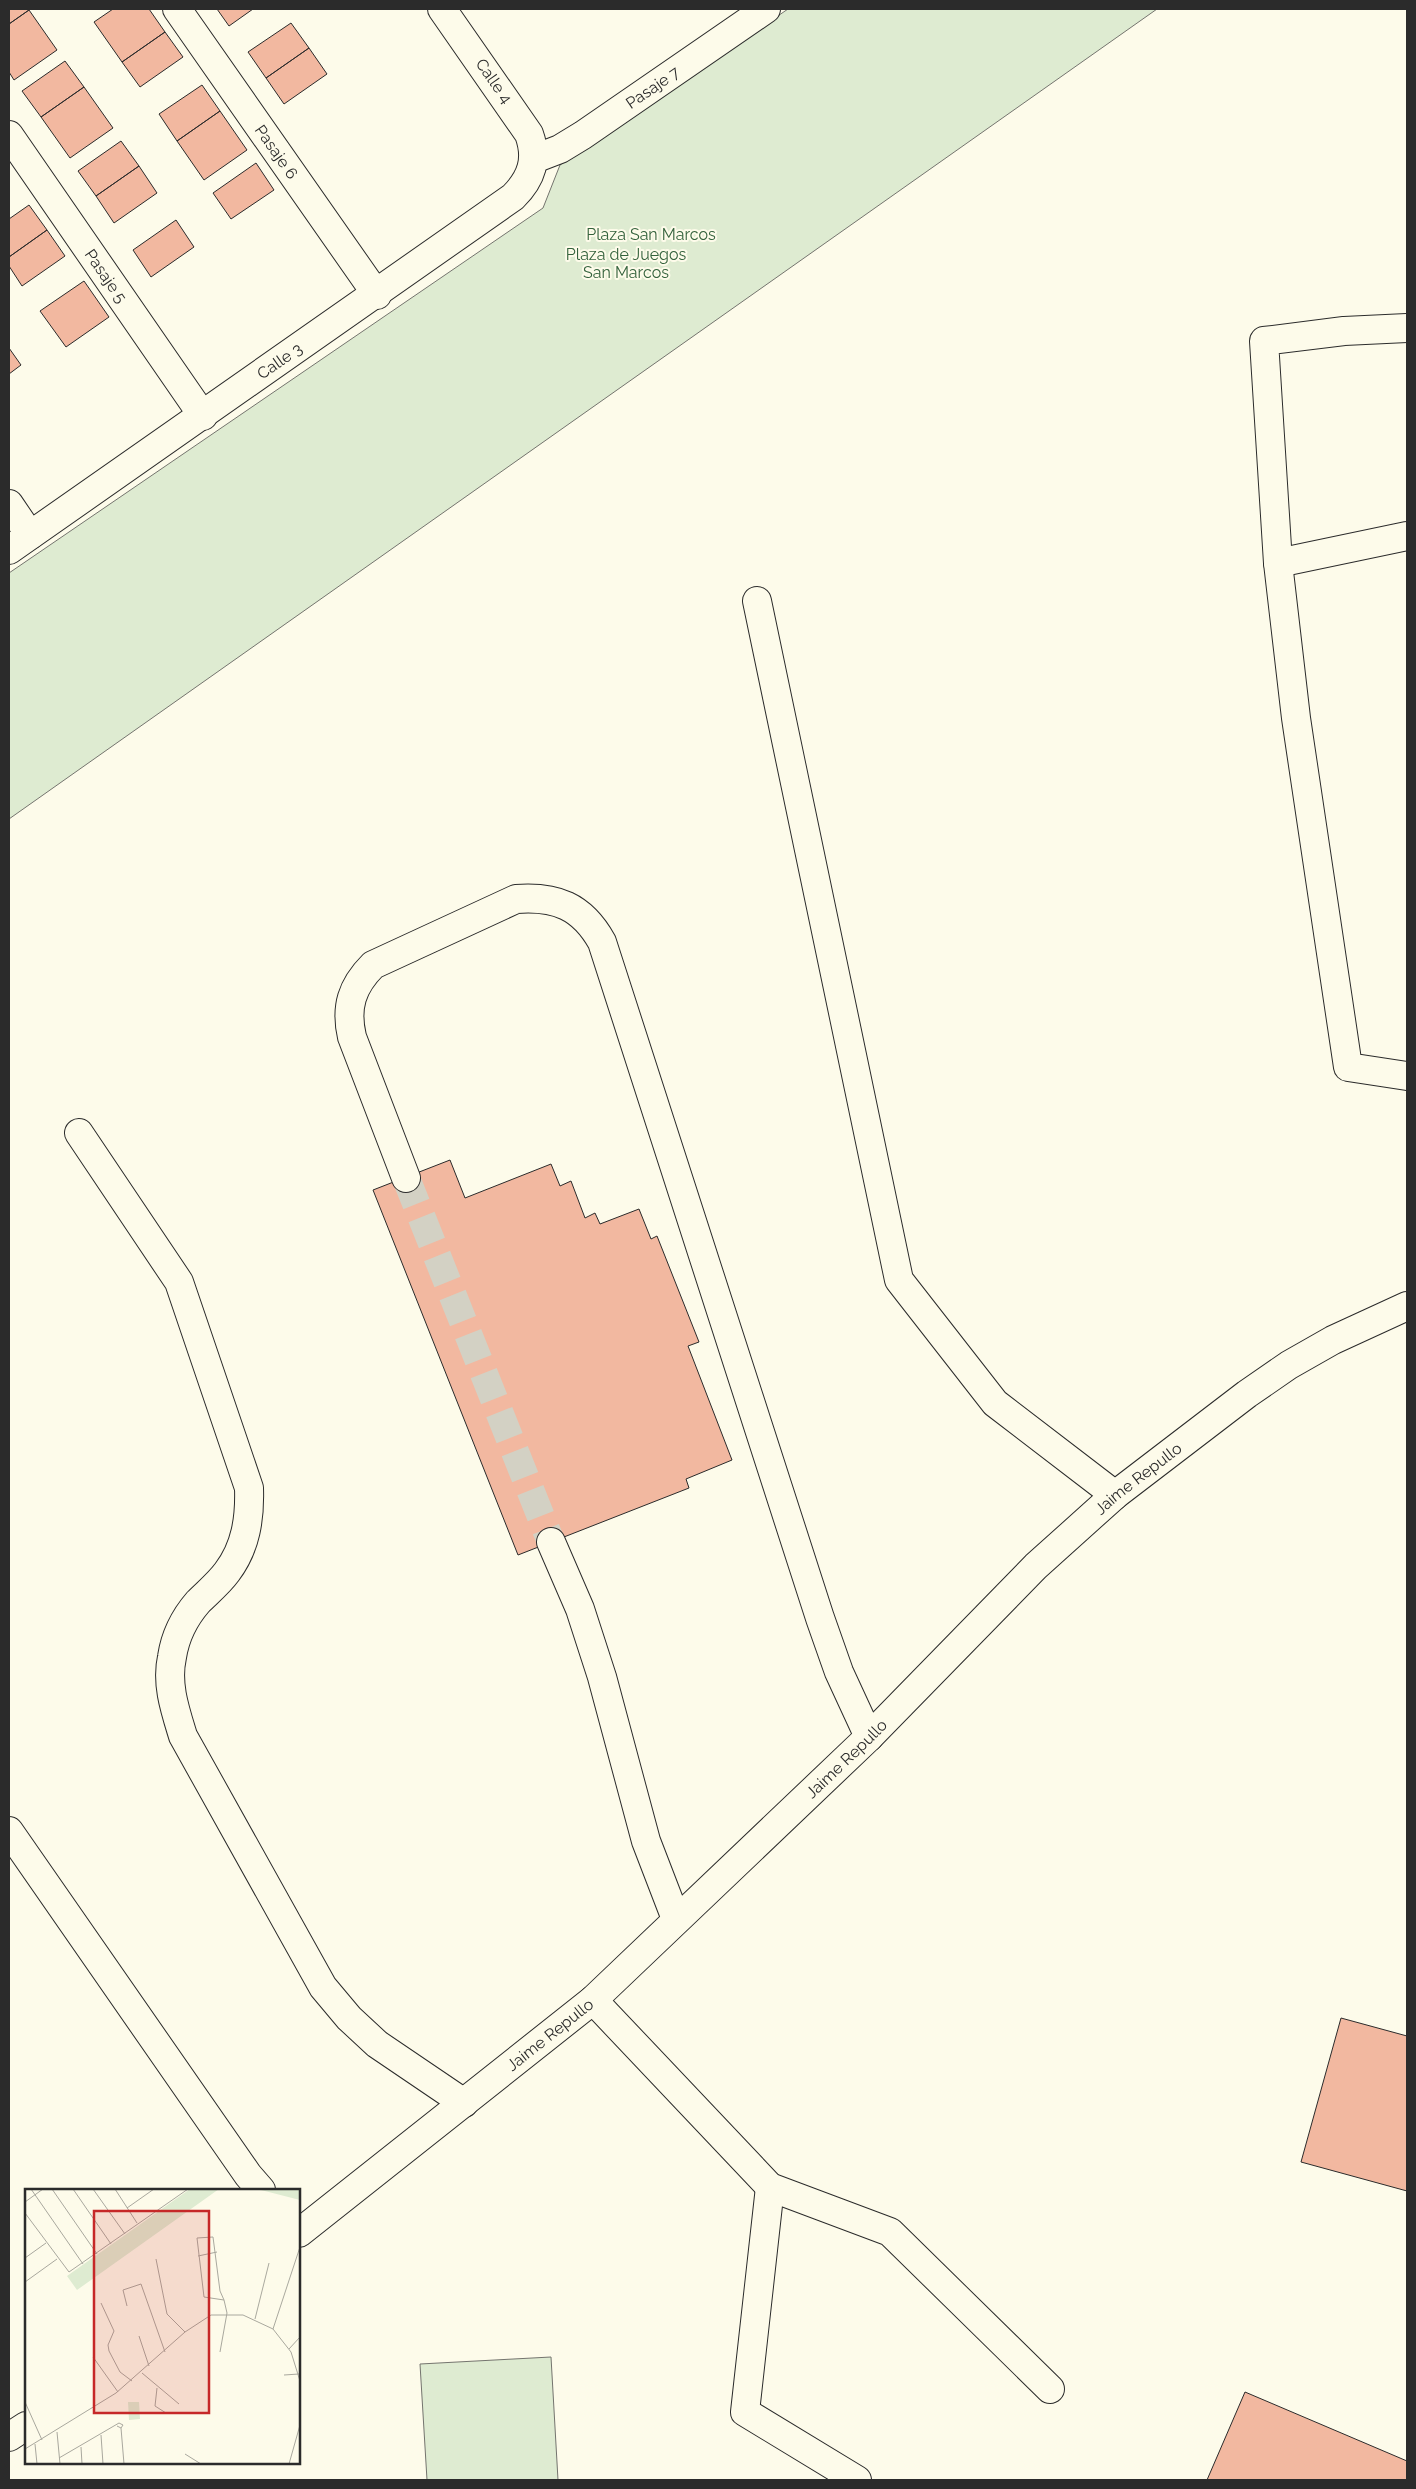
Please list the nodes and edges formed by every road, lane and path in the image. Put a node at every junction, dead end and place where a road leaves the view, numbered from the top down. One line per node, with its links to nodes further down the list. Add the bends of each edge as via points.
1 (177, 9): 6 (street, Pasaje 6)
2 (442, 9): 5 (street, Calle 4, via 522,123 533,146)
3 (766, 9): 5 (street, Pasaje 7, via 583,135)
4 (9, 136): 8 (street, Pasaje 5)
5 (534, 159): 6 (street, Calle 3, via 524,186 513,197)
6 (376, 295): 8 (street, Calle 3)
7 (1407, 328): 12 (street, via 1344,331 1264,341)
8 (203, 416): 11 (street, Calle 3)
9 (9, 504): 11 (street)
10 (1407, 536): 12 (street)
11 (20, 543)
12 (1278, 562): 14 (street, via 1296,718 1348,1067)
13 (756, 601): 18 (street, via 899,1280 995,1403)
14 (1407, 1076)
15 (79, 1133): 24 (street, via 179,1282 249,1488 246,1532 238,1553 228,1572 187,1617 171,1658 173,1705 183,1736 323,1987 377,2044)
16 (406, 1178): 20 (street, via 352,1037 349,1007 361,977 374,965 516,900 556,901 573,909 595,929 602,942 820,1618 839,1672)
17 (1407, 1306): 18 (street, Jaime Repullo, via 1333,1340 1289,1365)
18 (1115, 1495): 20 (street, Jaime Repullo, via 1036,1566)
19 (551, 1542): 22 (street, via 580,1609 602,1677 646,1841)
20 (868, 1737): 22 (street, Jaime Repullo)
21 (9, 1831): 26 (street)
22 (676, 1919): 23 (street, Jaime Repullo)
23 (592, 2000): 24 (street, Jaime Repullo); 25 (street)
24 (464, 2103): 27 (street, Jaime Repullo)
25 (770, 2187): 28 (street, via 890,2232); 31 (street, via 745,2412)
26 (260, 2189)
27 (300, 2232)
28 (1050, 2388)
29 (25, 2427): 30 (street)
30 (9, 2437)
31 (857, 2480)

